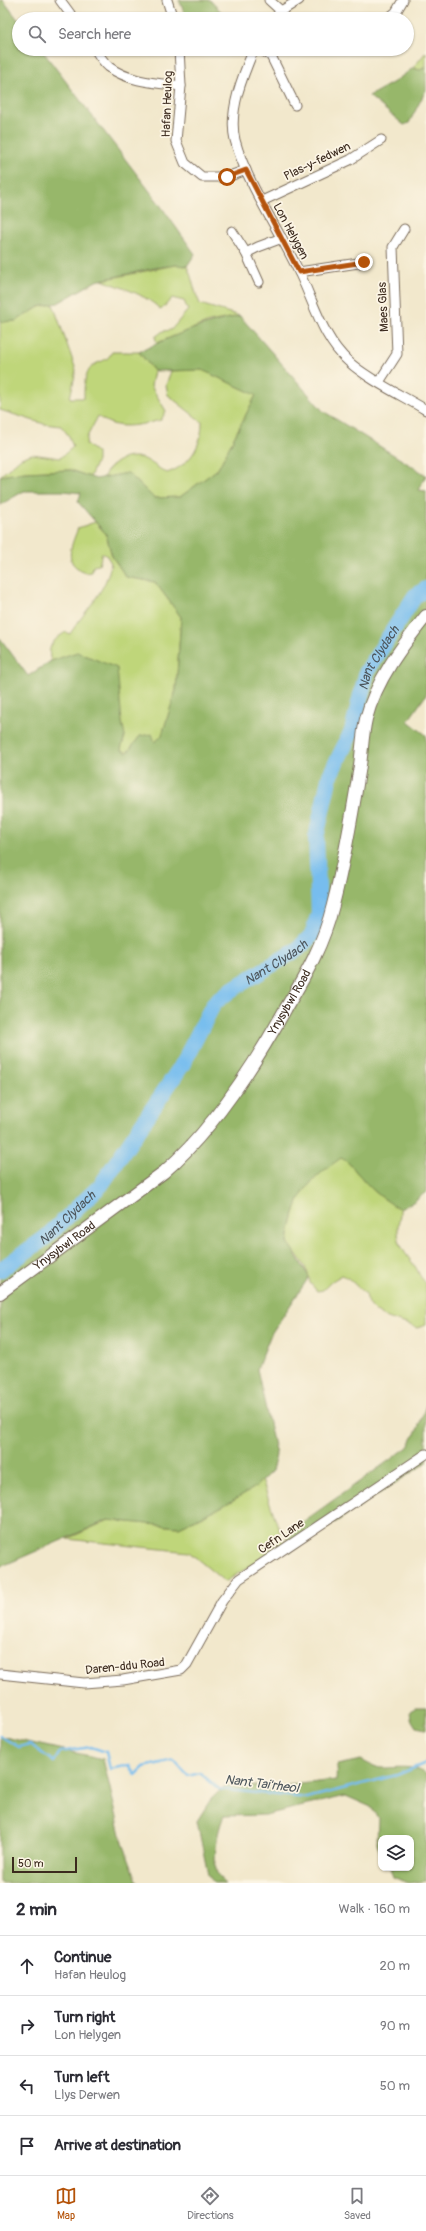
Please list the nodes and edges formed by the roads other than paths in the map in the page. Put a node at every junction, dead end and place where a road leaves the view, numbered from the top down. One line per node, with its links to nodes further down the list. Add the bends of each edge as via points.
1 (60, 0): 7 (street)
2 (167, 0): 8 (street)
3 (269, 0): 6 (street)
4 (299, 0): 6 (street)
5 (403, 0): 9 (street)
6 (281, 11)
7 (69, 12)
8 (171, 12)
9 (396, 12)
10 (100, 56): 14 (street, via 108,66 140,81)
11 (179, 56): 14 (street, Hafan Heulog)
12 (251, 56): 17 (street, Lon Helygen, via 235,107 235,139)
13 (271, 56): 15 (street)
14 (181, 86): 17 (street, Hafan Heulog, via 176,140 185,163 202,177 227,177)
15 (295, 105)
16 (381, 140): 18 (street, Plas-y-fedwen, via 350,160)
17 (246, 170): 18 (street, Lon Helygen)
18 (262, 201): 21 (street, Lon Helygen)
19 (404, 229): 26 (street, Maes Glas, via 392,247 398,354)
20 (232, 231): 22 (street)
21 (282, 238): 22 (street); 24 (street, Lon Helygen)
22 (246, 253): 25 (street)
23 (364, 262): 24 (street)
24 (299, 272): 26 (street, Lon Helygen, via 322,327 349,362)
25 (259, 282)
26 (379, 382): 27 (street, Lon Helygen)
27 (426, 410)
28 (426, 616): 29 (main road, Ynysybwl Road, via 382,679 366,718 359,773 334,905 325,934 313,962 255,1062 186,1153)
29 (0, 1293)
30 (426, 1454): 31 (street, Cefn Lane, via 239,1579 222,1601 187,1664)
31 (181, 1670): 32 (street, Daren-ddu Road, via 123,1680 84,1683)
32 (0, 1674)

